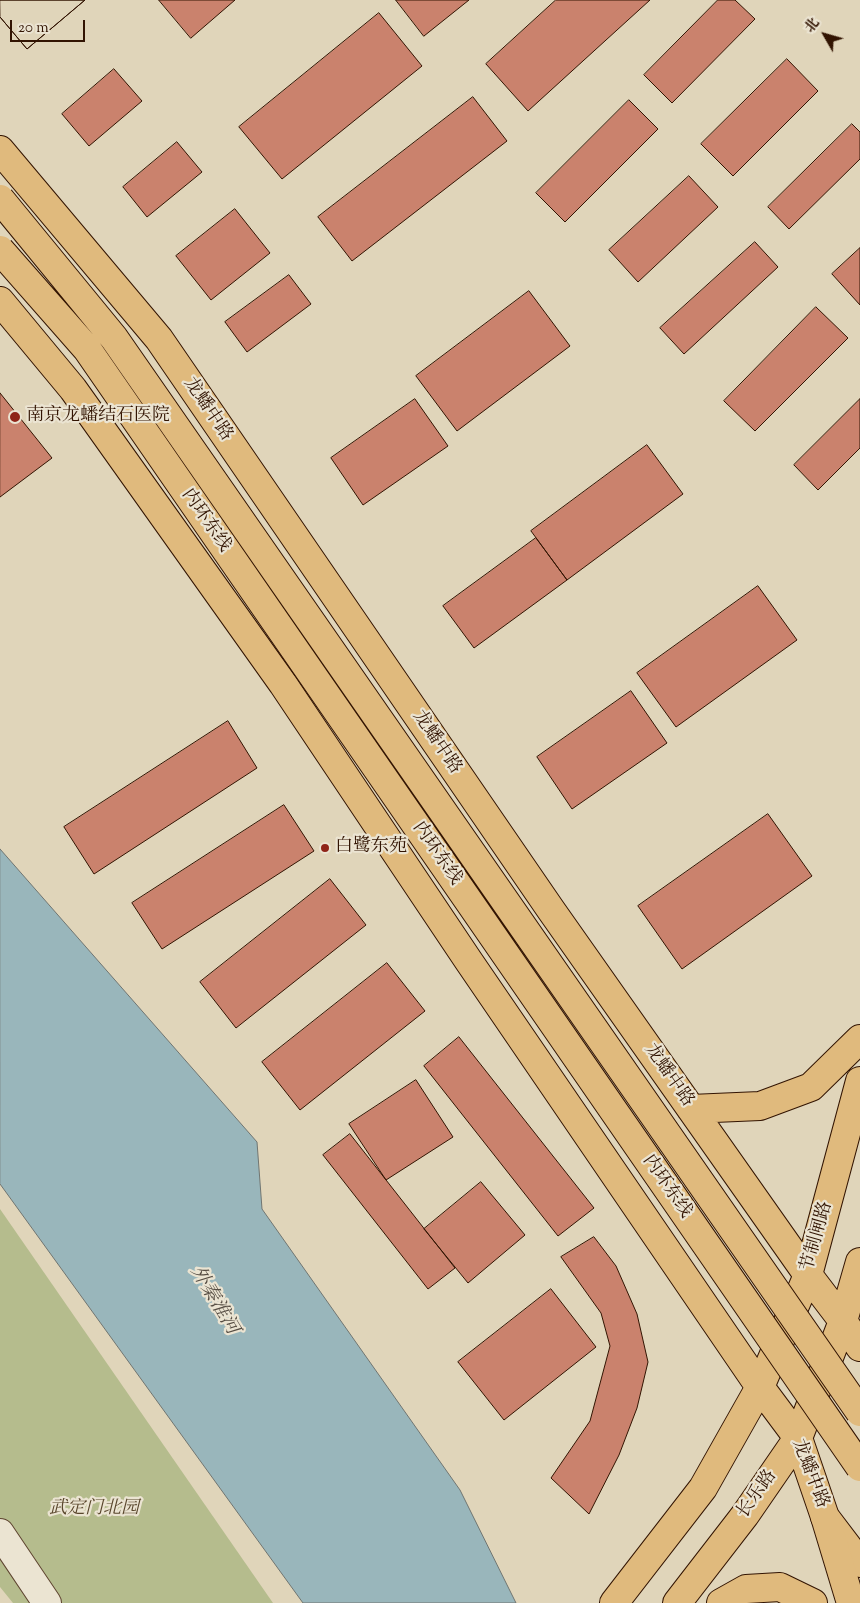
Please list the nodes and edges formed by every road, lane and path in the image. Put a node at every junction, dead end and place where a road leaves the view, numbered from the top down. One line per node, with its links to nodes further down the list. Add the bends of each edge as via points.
1 (0, 150): 7 (main road, 龙蟠中路, via 159,339)
2 (0, 199): 13 (main road, 内环东线, bridge, via 114,338)
3 (0, 250): 15 (main road, 内环东线, bridge, via 87,350)
4 (0, 301): 12 (main road, 龙蟠中路, via 73,389 284,684)
5 (860, 1039): 7 (main road, via 811,1086 760,1106)
6 (860, 1081): 9 (main road, 节制闸路)
7 (691, 1109): 9 (main road, 龙蟠中路)
8 (860, 1262): 10 (main road)
9 (808, 1276): 10 (main road, 龙蟠中路); 12 (main road, 节制闸路)
10 (843, 1322): 11 (main road, 龙蟠中路); 14 (main road, 长乐路)
11 (860, 1347)
12 (760, 1388): 14 (main road, 龙蟠中路); 20 (main road, via 703,1488)
13 (860, 1412)
14 (798, 1438): 16 (main road, 龙蟠中路); 21 (main road, 长乐路, via 745,1515)
15 (860, 1467)
16 (825, 1517): 18 (main road); 24 (main road, 龙蟠中路)
17 (0, 1533): 19 (lane)
18 (860, 1563)
19 (47, 1603)
20 (614, 1603)
21 (677, 1603)
22 (722, 1603): 23 (main road, via 746,1588 780,1587)
23 (813, 1603)
24 (851, 1603)

